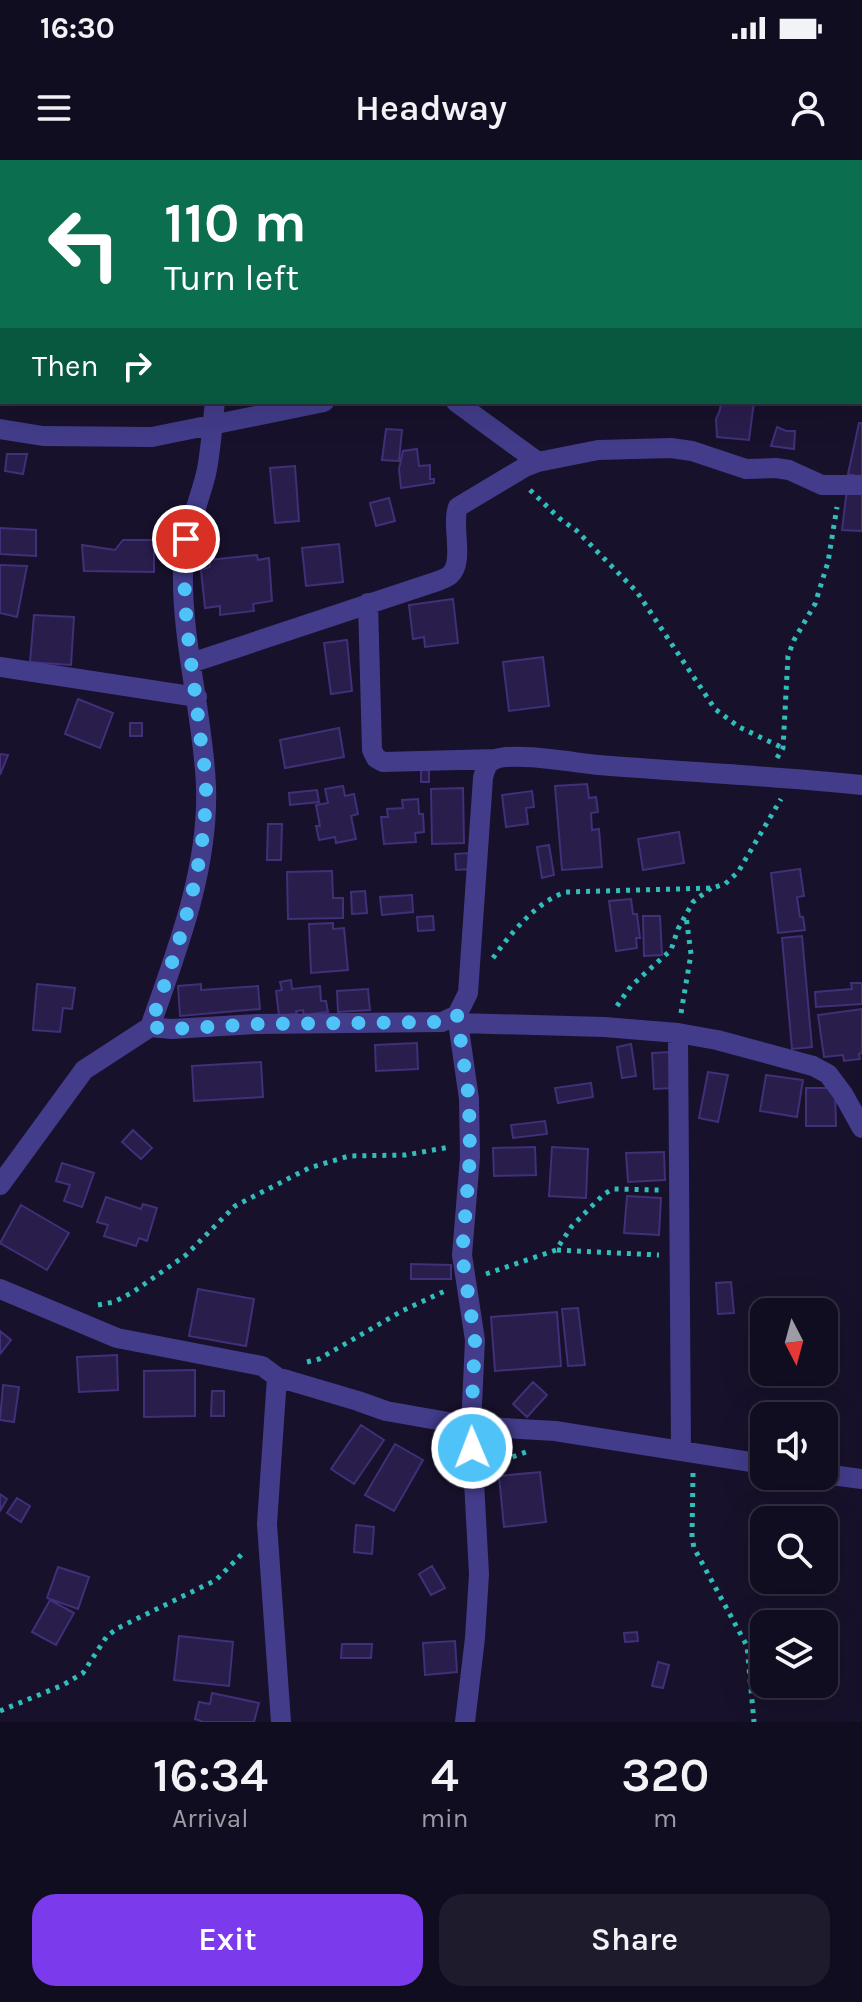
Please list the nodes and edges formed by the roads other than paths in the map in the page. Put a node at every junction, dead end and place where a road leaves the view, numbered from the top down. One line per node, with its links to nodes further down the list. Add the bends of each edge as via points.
1 (215, 404): 4 (street)
2 (314, 404): 4 (street)
3 (459, 404): 6 (street)
4 (212, 425): 5 (street, via 152,437 43,436); 9 (street, via 207,471 184,553)
5 (0, 429)
6 (538, 462): 7 (street, via 598,450 671,448 746,469 789,470 822,485); 8 (street, via 458,507 457,562 451,574)
7 (862, 485)
8 (368, 603): 9 (street); 12 (street, via 376,758)
9 (191, 663): 11 (street)
10 (0, 667): 11 (street)
11 (197, 697): 15 (street, via 206,786 204,840 182,932)
12 (495, 759): 13 (street); 14 (street, via 486,765 483,778 468,993)
13 (862, 785)
14 (457, 1019): 15 (street); 16 (street); 21 (street, via 469,1099 462,1255 475,1340)
15 (150, 1027): 18 (street, via 84,1070)
16 (678, 1033): 17 (street, via 813,1066 836,1084); 22 (street)
17 (862, 1128)
18 (0, 1185)
19 (0, 1289): 20 (street, via 117,1338 262,1366)
20 (277, 1377): 21 (street, via 386,1411); 26 (street, via 267,1524)
21 (471, 1426): 22 (street, via 555,1431); 27 (street, via 479,1574)
22 (687, 1452): 23 (street)
23 (750, 1462)
24 (838, 1476): 25 (street)
25 (862, 1479)
26 (281, 1722)
27 (465, 1722)

